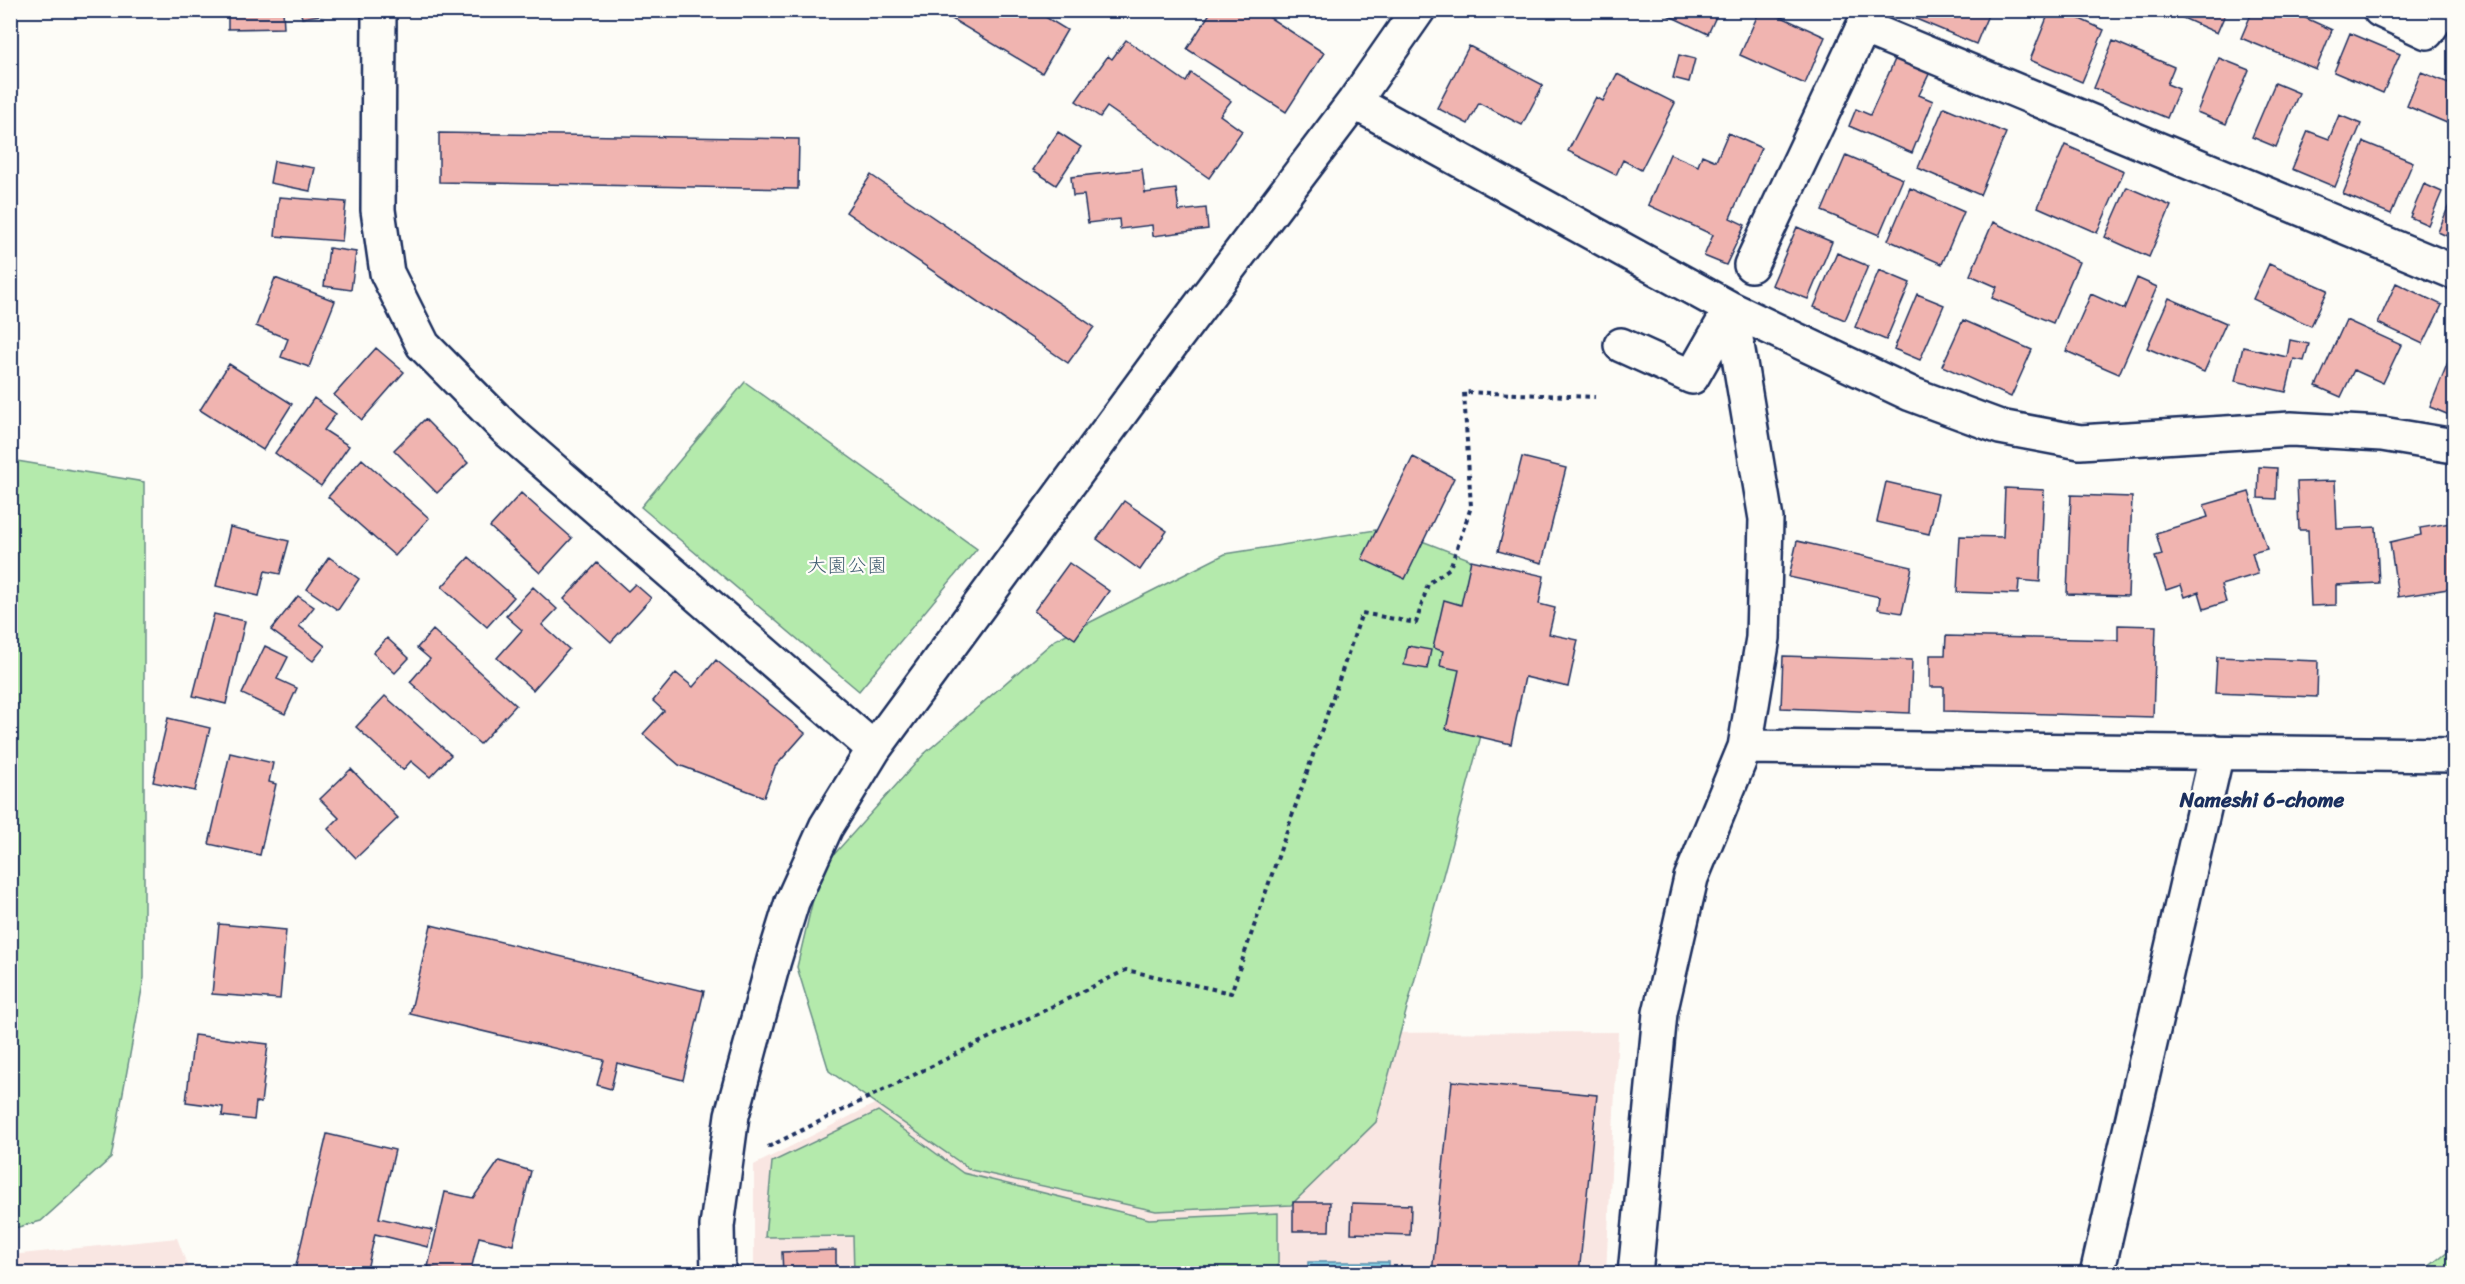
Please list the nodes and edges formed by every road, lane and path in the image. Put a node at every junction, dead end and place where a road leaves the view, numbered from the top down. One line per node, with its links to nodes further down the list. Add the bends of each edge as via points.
1 (379, 10): 14 (street, via 378,210 387,273 423,345 505,428)
2 (1419, 10): 6 (street)
3 (2380, 10): 4 (street, via 2427,32)
4 (2442, 10)
5 (1867, 19): 7 (street); 8 (street)
6 (1354, 102): 9 (street); 14 (street)
7 (1751, 265)
8 (2454, 272)
9 (1731, 309): 10 (street, via 1692,377); 12 (street, via 1911,394 2001,427 2080,442 2291,429 2382,434); 13 (street, via 1766,519 1763,638)
10 (1621, 345)
11 (1595, 397): 17 (path, via 1464,392 1472,507 1450,568 1428,584 1416,623 1362,613 1231,993 1126,970)
12 (2454, 446)
13 (1745, 747): 15 (street); 19 (street, via 1691,878 1660,1013)
14 (874, 749): 17 (street, via 826,827 792,902 732,1115)
15 (2217, 752): 16 (street); 20 (street)
16 (2454, 755)
17 (725, 1169): 18 (street, via 717,1227)
18 (718, 1274)
19 (1635, 1274)
20 (2097, 1274)

